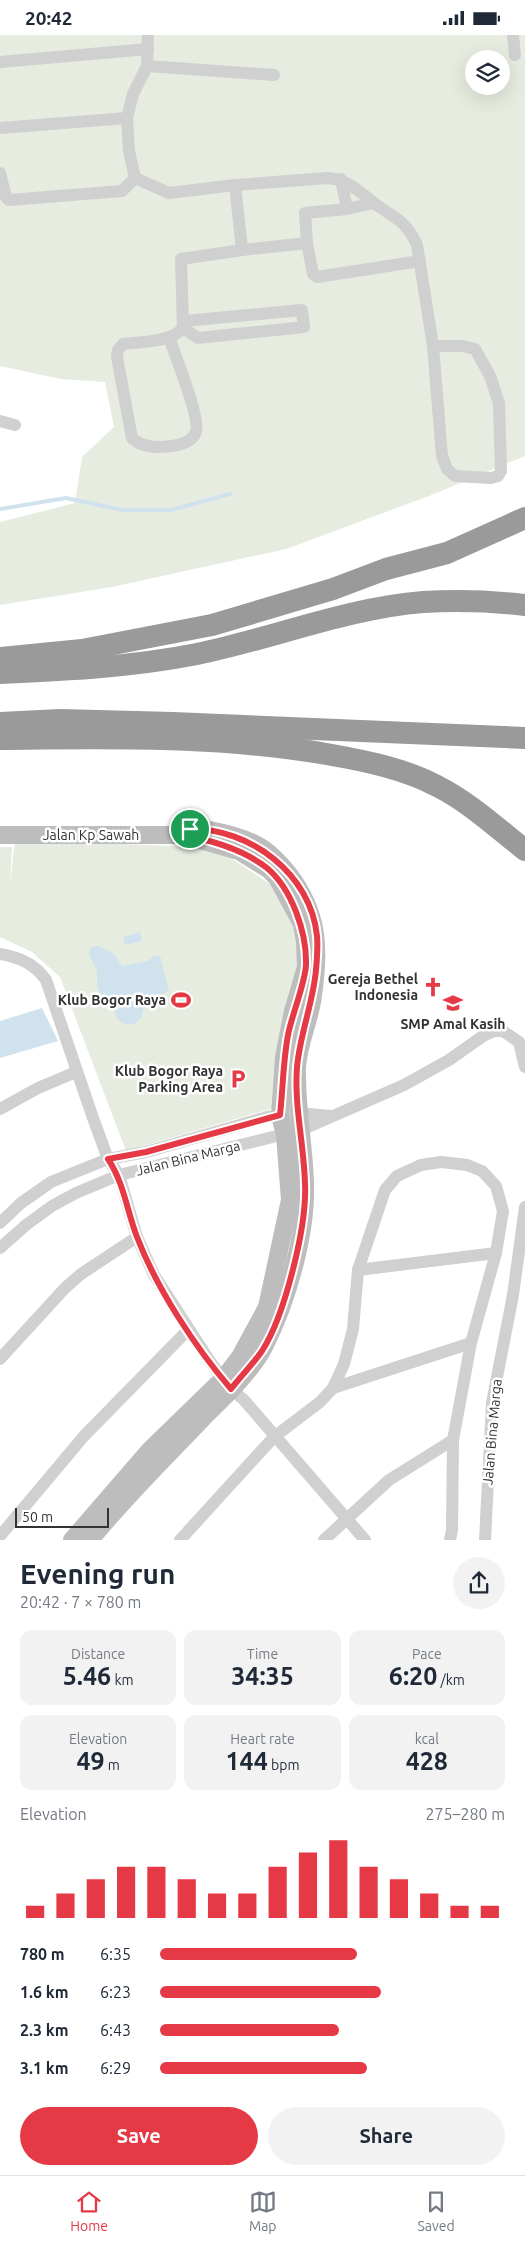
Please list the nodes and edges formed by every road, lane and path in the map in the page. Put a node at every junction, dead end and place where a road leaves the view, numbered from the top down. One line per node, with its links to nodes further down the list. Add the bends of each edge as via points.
1 (148, 35): 3 (street)
2 (513, 35): 4 (street)
3 (148, 49): 5 (street); 6 (street)
4 (515, 55)
5 (0, 62)
6 (147, 66): 7 (street); 8 (street, via 133,94)
7 (274, 75)
8 (127, 118): 9 (street); 11 (street)
9 (0, 129)
10 (0, 173): 11 (street, via 9,200 122,191)
11 (135, 178): 13 (street, via 169,193)
12 (341, 179): 13 (street); 14 (street); 15 (street)
13 (235, 185): 17 (street)
14 (374, 203): 15 (street); 18 (street, via 402,221 412,233)
15 (347, 209): 16 (street, via 305,213)
16 (307, 243): 17 (street); 18 (street, via 313,274 317,277)
17 (242, 250): 19 (street, via 181,259)
18 (420, 261): 21 (street)
19 (183, 324): 19 (street, via 302,310 304,327 198,338); 20 (street, via 179,332)
20 (169, 337): 20 (street, via 123,344 118,350 132,438 150,447 182,445 196,432 197,417)
21 (433, 346): 21 (street, via 442,456 447,469 454,476 498,476 501,471 499,403 490,376 475,349)
22 (0, 421): 23 (street)
23 (15, 425)
24 (525, 518): 26 (highway, via 447,553 386,569 333,589 212,625 82,650)
25 (525, 605): 27 (highway, via 482,600 422,602 386,607 148,663)
26 (0, 659)
27 (0, 673)
28 (0, 723): 30 (highway, via 60,720 173,723)
29 (0, 739): 33 (highway, via 237,742 358,760 436,785)
30 (525, 739)
31 (0, 835): 32 (street, Jalan Kp Sawah)
32 (182, 835): 38 (street, via 240,851 268,869 302,924 306,967 284,1057); 39 (street, via 190,829 202,829 244,839 258,846 283,867 310,910 317,936 316,970 312,1004 301,1039 297,1067)
33 (525, 850)
34 (0, 954): 36 (street, via 37,967 46,980)
35 (525, 1067): 39 (street, Jalan Bina Marga, via 519,1042 503,1031 494,1031 429,1072 333,1116)
36 (76, 1072): 37 (street); 40 (street)
37 (0, 1109)
38 (280, 1115): 39 (street); 40 (street, Jalan Bina Marga, via 146,1152)
39 (295, 1126): 41 (street, Jalan Bina Marga); 51 (street, via 290,1200 267,1307)
40 (108, 1159): 41 (street); 43 (street, Jalan Bina Marga, via 51,1182)
41 (119, 1175): 44 (street); 45 (street, Jalan Bina Marga, via 52,1206)
42 (525, 1207): 63 (street, Jalan Bina Marga, via 513,1295 492,1403)
43 (0, 1223)
44 (137, 1237): 48 (street, via 154,1275); 50 (street, via 80,1274)
45 (0, 1248)
46 (496, 1253): 47 (street); 47 (street, via 503,1211 496,1186 482,1171 467,1165 441,1162 421,1165 397,1176 385,1190); 49 (street)
47 (358, 1271): 52 (street, via 353,1329)
48 (188, 1330): 51 (street); 56 (street, via 84,1436)
49 (471, 1343): 52 (street); 54 (street)
50 (0, 1359)
51 (227, 1384): 53 (street); 57 (street, via 150,1450); 58 (street)
52 (334, 1388): 53 (street)
53 (274, 1437): 55 (street); 59 (street)
54 (453, 1440): 55 (street, via 388,1480); 62 (street)
55 (348, 1518): 60 (street); 61 (street)
56 (0, 1536)
57 (72, 1540)
58 (90, 1540)
59 (180, 1540)
60 (324, 1540)
61 (365, 1540)
62 (450, 1540)
63 (484, 1540)

